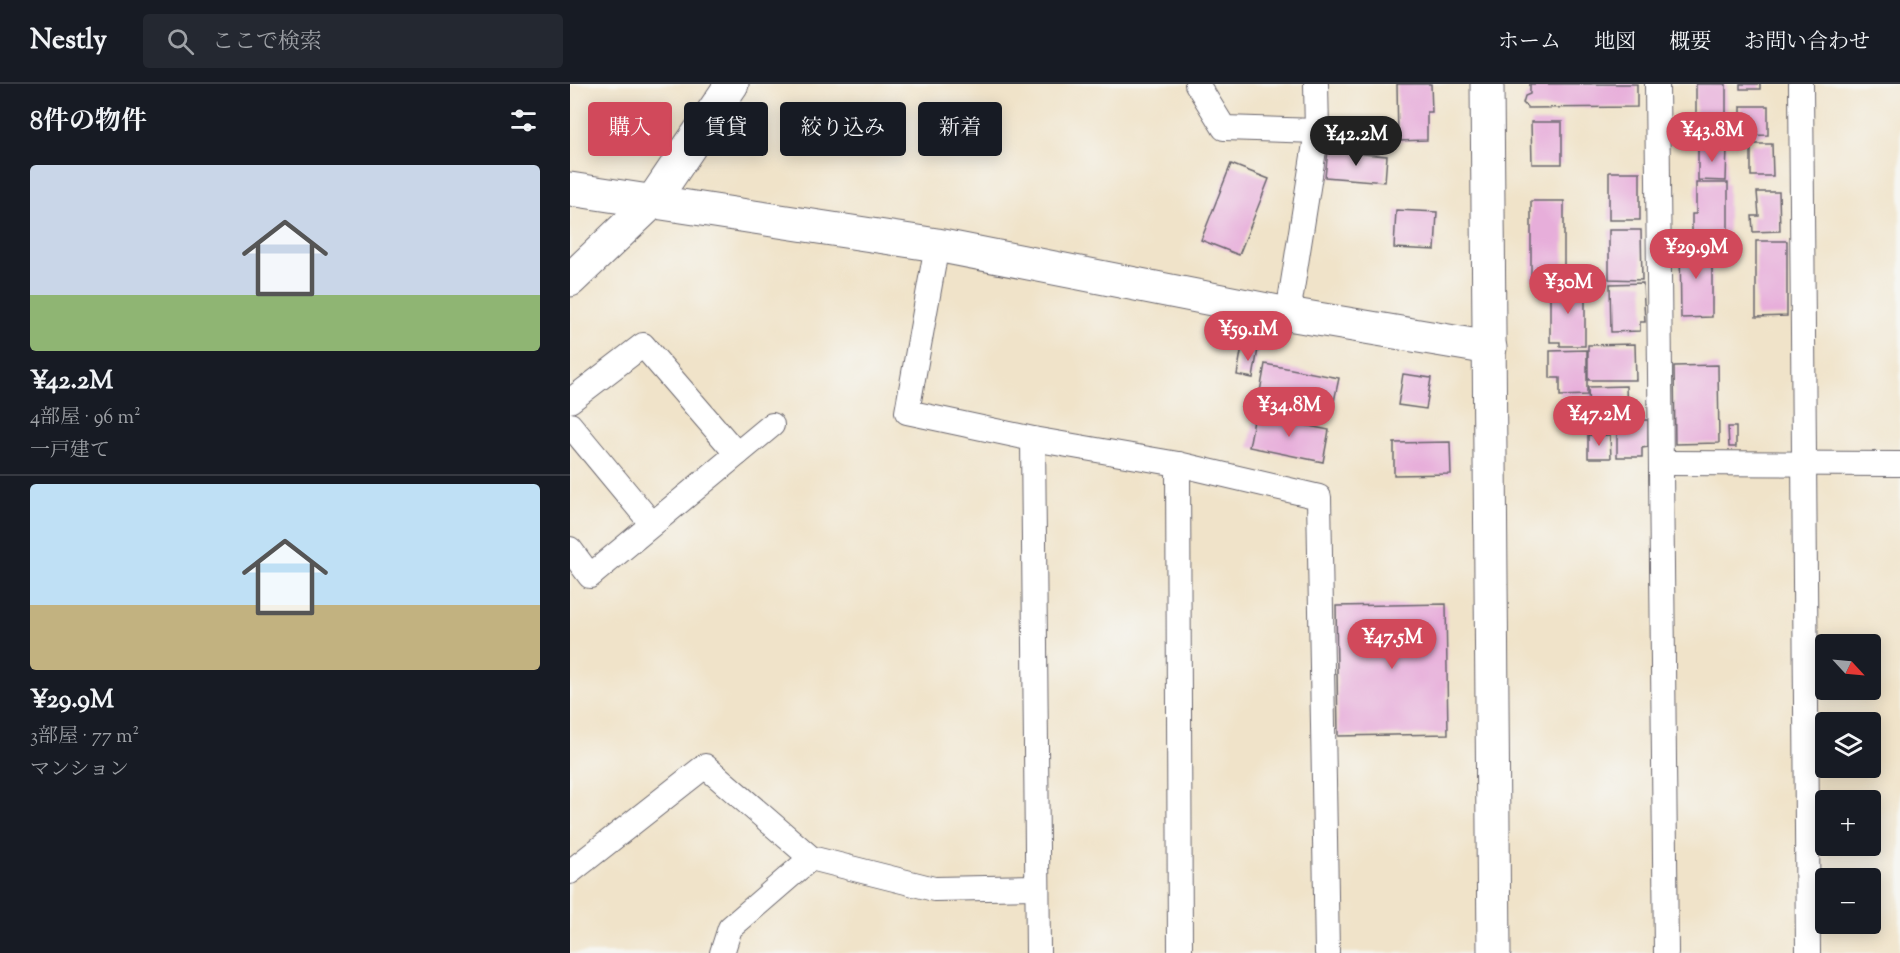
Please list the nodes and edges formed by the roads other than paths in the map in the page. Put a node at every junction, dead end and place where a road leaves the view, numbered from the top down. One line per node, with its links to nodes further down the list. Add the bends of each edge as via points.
1 (732, 84): 9 (street)
2 (1197, 84): 7 (street, via 1224,128)
3 (1316, 84): 7 (street)
4 (1487, 84): 13 (street)
5 (1657, 84): 19 (street)
6 (1801, 84): 20 (street)
7 (1317, 131): 12 (street)
8 (570, 189): 9 (street)
9 (652, 202): 10 (street); 11 (street)
10 (937, 245): 12 (street); 17 (street, via 907,412)
11 (570, 280)
12 (1288, 314): 13 (street)
13 (1490, 348): 32 (street)
14 (570, 401): 18 (street, via 643,345)
15 (570, 425): 23 (street)
16 (772, 425): 18 (street)
17 (1033, 439): 21 (street); 27 (street)
18 (737, 454): 23 (street)
19 (1662, 463): 20 (street); 33 (street)
20 (1803, 463): 22 (street); 34 (street)
21 (1178, 464): 30 (street); 31 (street, via 1319,497)
22 (1900, 464)
23 (652, 524): 24 (street, via 590,576)
24 (570, 549)
25 (811, 858): 26 (street, via 705,766); 27 (street, via 934,889); 28 (street, via 730,928)
26 (570, 872)
27 (1036, 887): 29 (street)
28 (722, 953)
29 (1038, 953)
30 (1180, 953)
31 (1328, 953)
32 (1494, 953)
33 (1666, 953)
34 (1808, 953)

